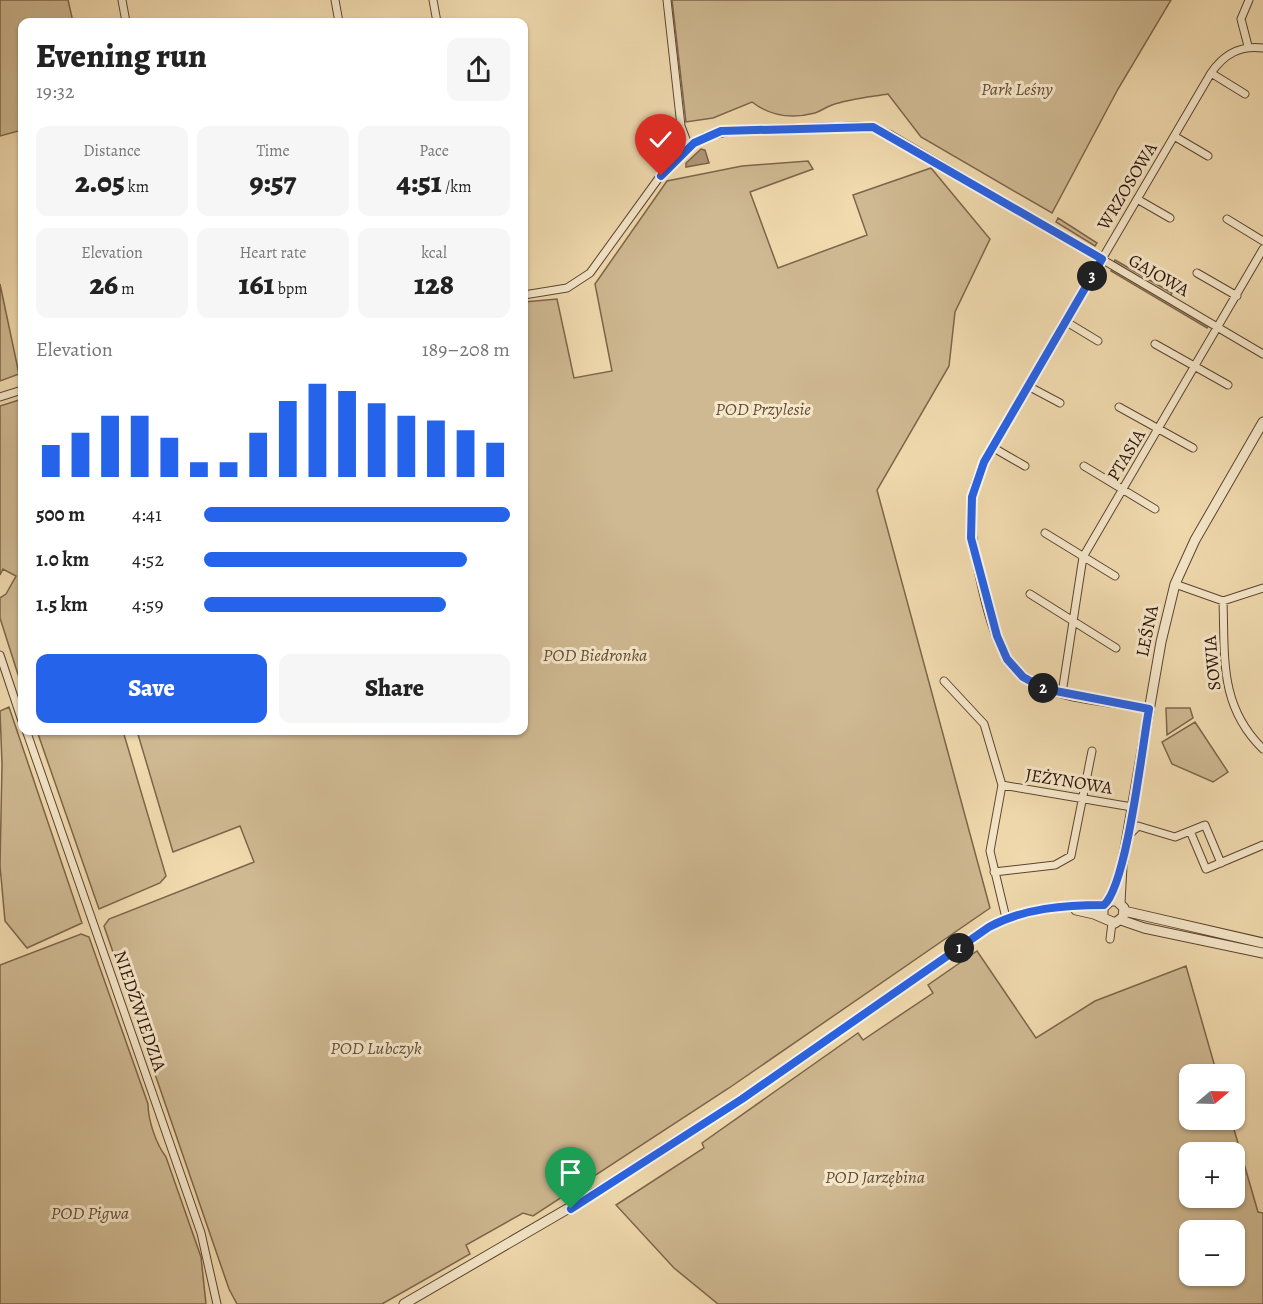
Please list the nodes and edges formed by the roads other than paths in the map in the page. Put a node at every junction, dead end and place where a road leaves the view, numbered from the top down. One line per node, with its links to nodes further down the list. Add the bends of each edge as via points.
1 (122, 0): 6 (street)
2 (335, 0): 7 (street)
3 (433, 0): 8 (street)
4 (667, 0): 14 (street, via 681,126)
5 (1249, 0): 9 (street, via 1241,19)
6 (125, 18)
7 (338, 18)
8 (436, 18)
9 (1248, 46): 10 (street); 11 (street, WRZOSOWA, via 1224,57)
10 (1263, 48)
11 (1211, 73): 12 (street); 13 (street, WRZOSOWA)
12 (1245, 94)
13 (1174, 136): 15 (street); 16 (street, WRZOSOWA)
14 (689, 147): 21 (street, GAJOWA, via 704,137 726,131 873,127); 23 (street, GAJOWA, via 657,181 590,273 567,288)
15 (1208, 156)
16 (1137, 199): 17 (street); 21 (street, WRZOSOWA)
17 (1170, 218)
18 (1227, 219): 19 (street)
19 (1263, 241)
20 (1263, 249): 24 (street, PTASIA)
21 (1102, 259): 25 (street, WRZOSOWA); 26 (street, GAJOWA)
22 (1197, 273): 24 (street)
23 (528, 294)
24 (1237, 296): 26 (street, PTASIA)
25 (1065, 321): 27 (street); 32 (street, WRZOSOWA)
26 (1218, 327): 29 (street, GAJOWA); 30 (street, PTASIA)
27 (1098, 341)
28 (1155, 344): 30 (street)
29 (1263, 354)
30 (1196, 367): 31 (street); 38 (street, PTASIA)
31 (1228, 385)
32 (1028, 386): 35 (street); 39 (street, WRZOSOWA)
33 (18, 391): 34 (street)
34 (0, 397)
35 (1060, 403)
36 (1119, 408): 38 (street)
37 (1263, 422): 48 (street, LEŚNA, via 1195,540)
38 (1159, 429): 40 (street); 43 (street, PTASIA)
39 (992, 447): 41 (street); 56 (street, WRZOSOWA, via 976,479 970,521 972,545 997,636 1007,659 1023,677)
40 (1193, 448)
41 (1025, 466)
42 (1084, 466): 43 (street)
43 (1122, 490): 44 (street); 46 (street, PTASIA)
44 (1155, 509)
45 (1045, 533): 46 (street)
46 (1083, 557): 47 (street); 52 (street, PTASIA)
47 (1115, 576)
48 (1175, 584): 51 (street); 58 (street, LEŚNA)
49 (1263, 588): 51 (street)
50 (1030, 594): 52 (street)
51 (1223, 601): 60 (street, SOWIA, via 1227,690 1249,735)
52 (1071, 622): 53 (street); 56 (street, PTASIA)
53 (1116, 648)
54 (0, 655): 57 (street)
55 (944, 681): 62 (street, via 984,724)
56 (1062, 693): 58 (street, WRZOSOWA)
57 (18, 709)
58 (1149, 709): 64 (street, LEŚNA)
59 (28, 735): 79 (street, NIEDŹWIEDZIA, via 201,1233)
60 (1263, 748)
61 (1092, 751): 63 (street)
62 (1002, 786): 63 (street, JEŻYNOWA); 70 (street, via 990,851)
63 (1084, 799): 64 (street, JEŻYNOWA); 70 (street, via 1071,856 1055,865)
64 (1132, 807): 66 (street, LEŚNA)
65 (1190, 831): 66 (street, via 1175,837 1138,826); 68 (street, via 1205,825); 68 (street, via 1206,869)
66 (1127, 837): 69 (street, LEŚNA)
67 (1263, 845): 68 (street)
68 (1221, 862)
69 (1122, 866): 71 (street, LEŚNA); 73 (street, LEŚNA)
70 (994, 872): 75 (street)
71 (1107, 903): 72 (street); 73 (street); 74 (street, LEŚNA)
72 (1052, 909): 74 (street); 75 (street)
73 (1119, 914): 74 (street); 76 (street); 77 (street); 78 (street, via 1144,928)
74 (1103, 917)
75 (1006, 918): 80 (street, via 605,1187)
76 (1110, 939)
77 (1263, 943)
78 (1263, 953)
79 (217, 1304)
80 (404, 1304)

